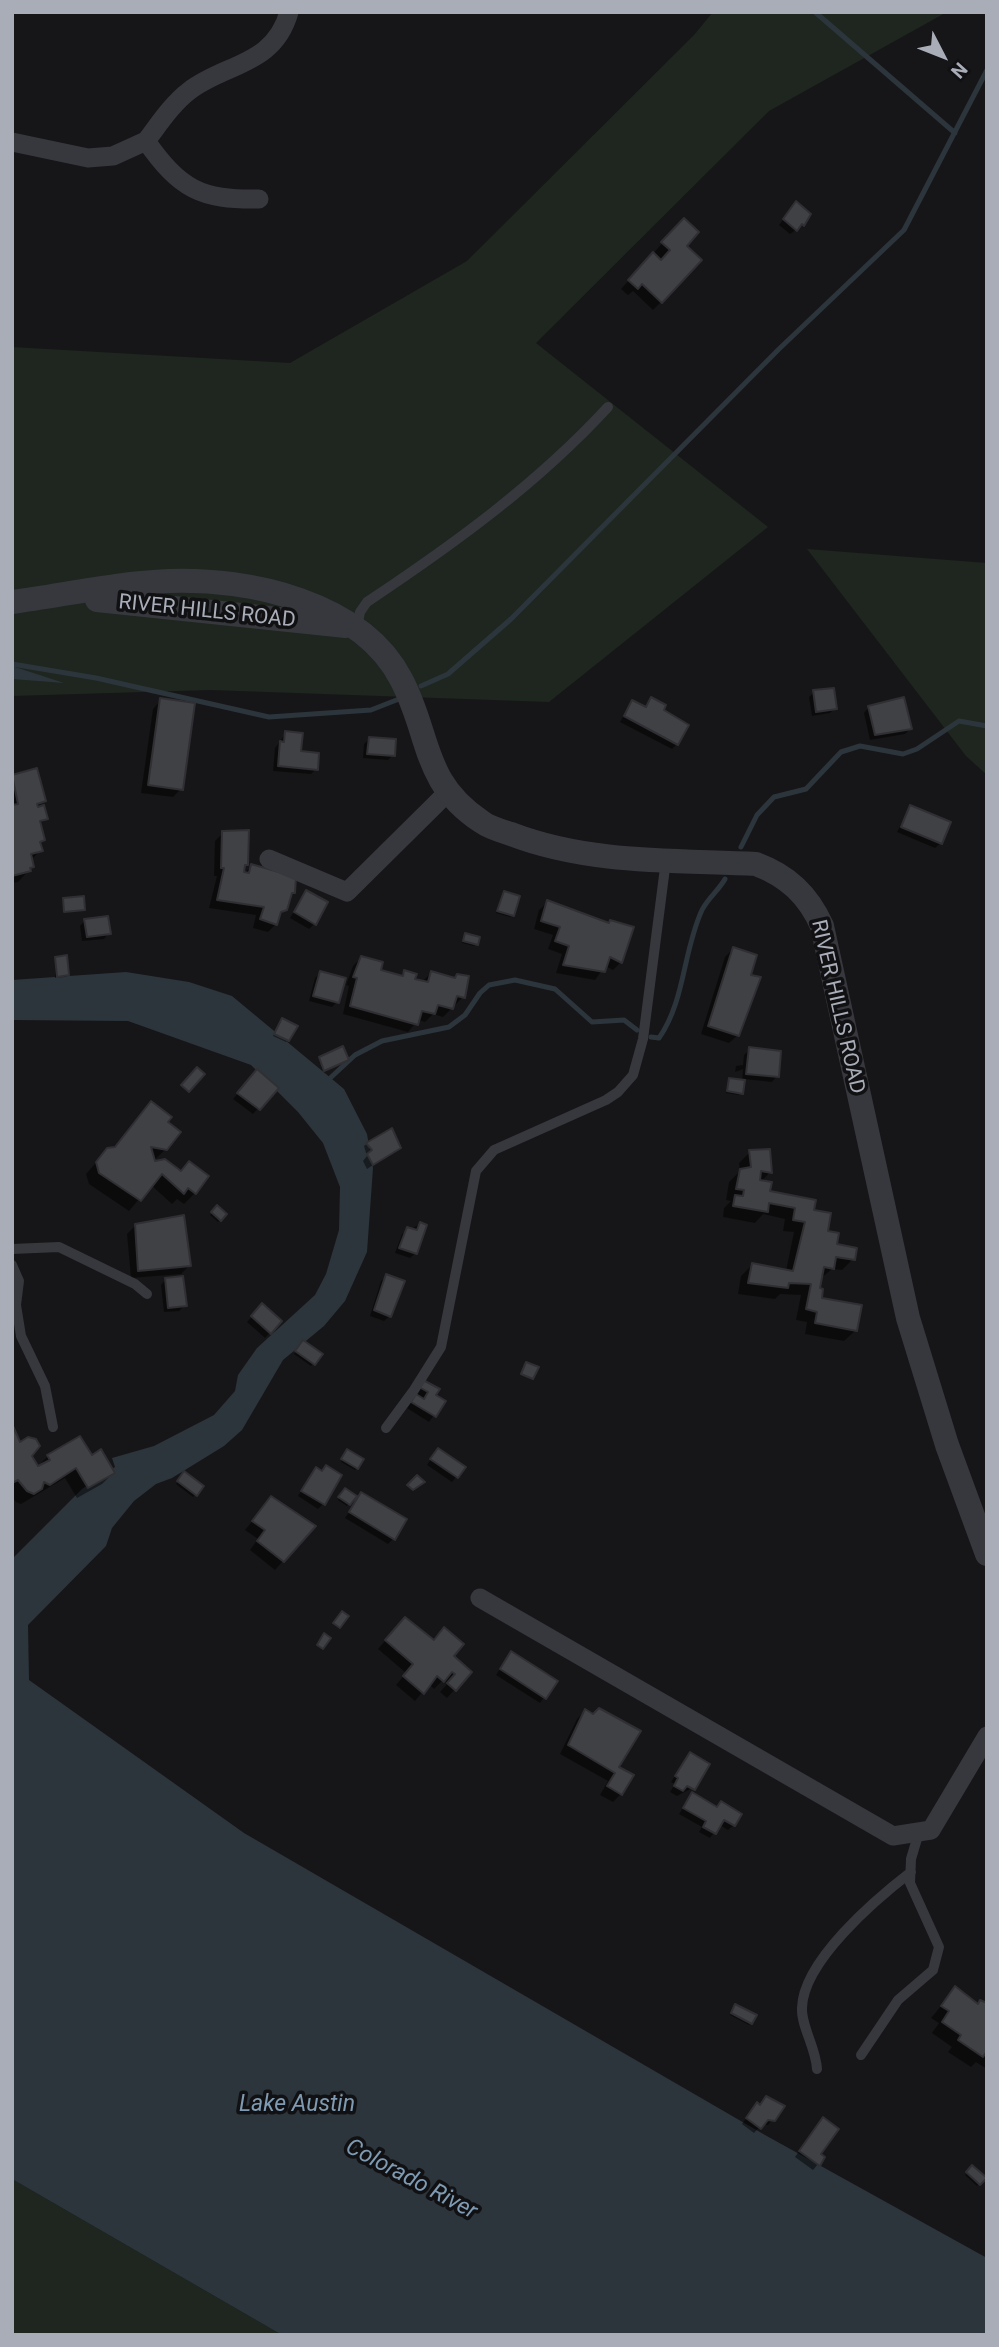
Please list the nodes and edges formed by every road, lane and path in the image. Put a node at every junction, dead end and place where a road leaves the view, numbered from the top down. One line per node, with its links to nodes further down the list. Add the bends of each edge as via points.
1 (289, 12): 2 (street, via 264,51 188,92)
2 (146, 141): 3 (street, via 113,156 88,158); 4 (street, via 166,169 197,191)
3 (12, 142)
4 (259, 199)
5 (608, 407): 7 (lane, via 546,470 461,540 367,602)
6 (12, 602): 7 (street, RIVER HILLS ROAD, via 58,596)
7 (356, 628): 8 (street, RIVER HILLS ROAD, via 381,649 402,679 435,774)
8 (448, 792): 9 (street, via 347,892); 10 (street, RIVER HILLS ROAD, via 484,824 560,851)
9 (269, 859)
10 (667, 860): 15 (lane, via 643,1039 633,1074 606,1100 508,1143 484,1159 476,1171 440,1346); 16 (street, RIVER HILLS ROAD, via 756,864 798,888 814,908 822,926 908,1318)
11 (12, 1249): 13 (lane, via 59,1247)
12 (12, 1265): 14 (lane, via 19,1281 16,1305 21,1336 45,1386)
13 (147, 1294)
14 (53, 1427)
15 (386, 1428)
16 (987, 1554)
17 (480, 1598): 19 (street, via 894,1836)
18 (987, 1735): 19 (street, via 931,1830)
19 (919, 1832): 20 (lane)
20 (911, 1872): 21 (lane, via 910,1883 939,1947 933,1970 898,2000); 22 (lane, via 875,1899 813,1972 804,1990 801,2010 816,2051)
21 (862, 2055)
22 (817, 2069)

